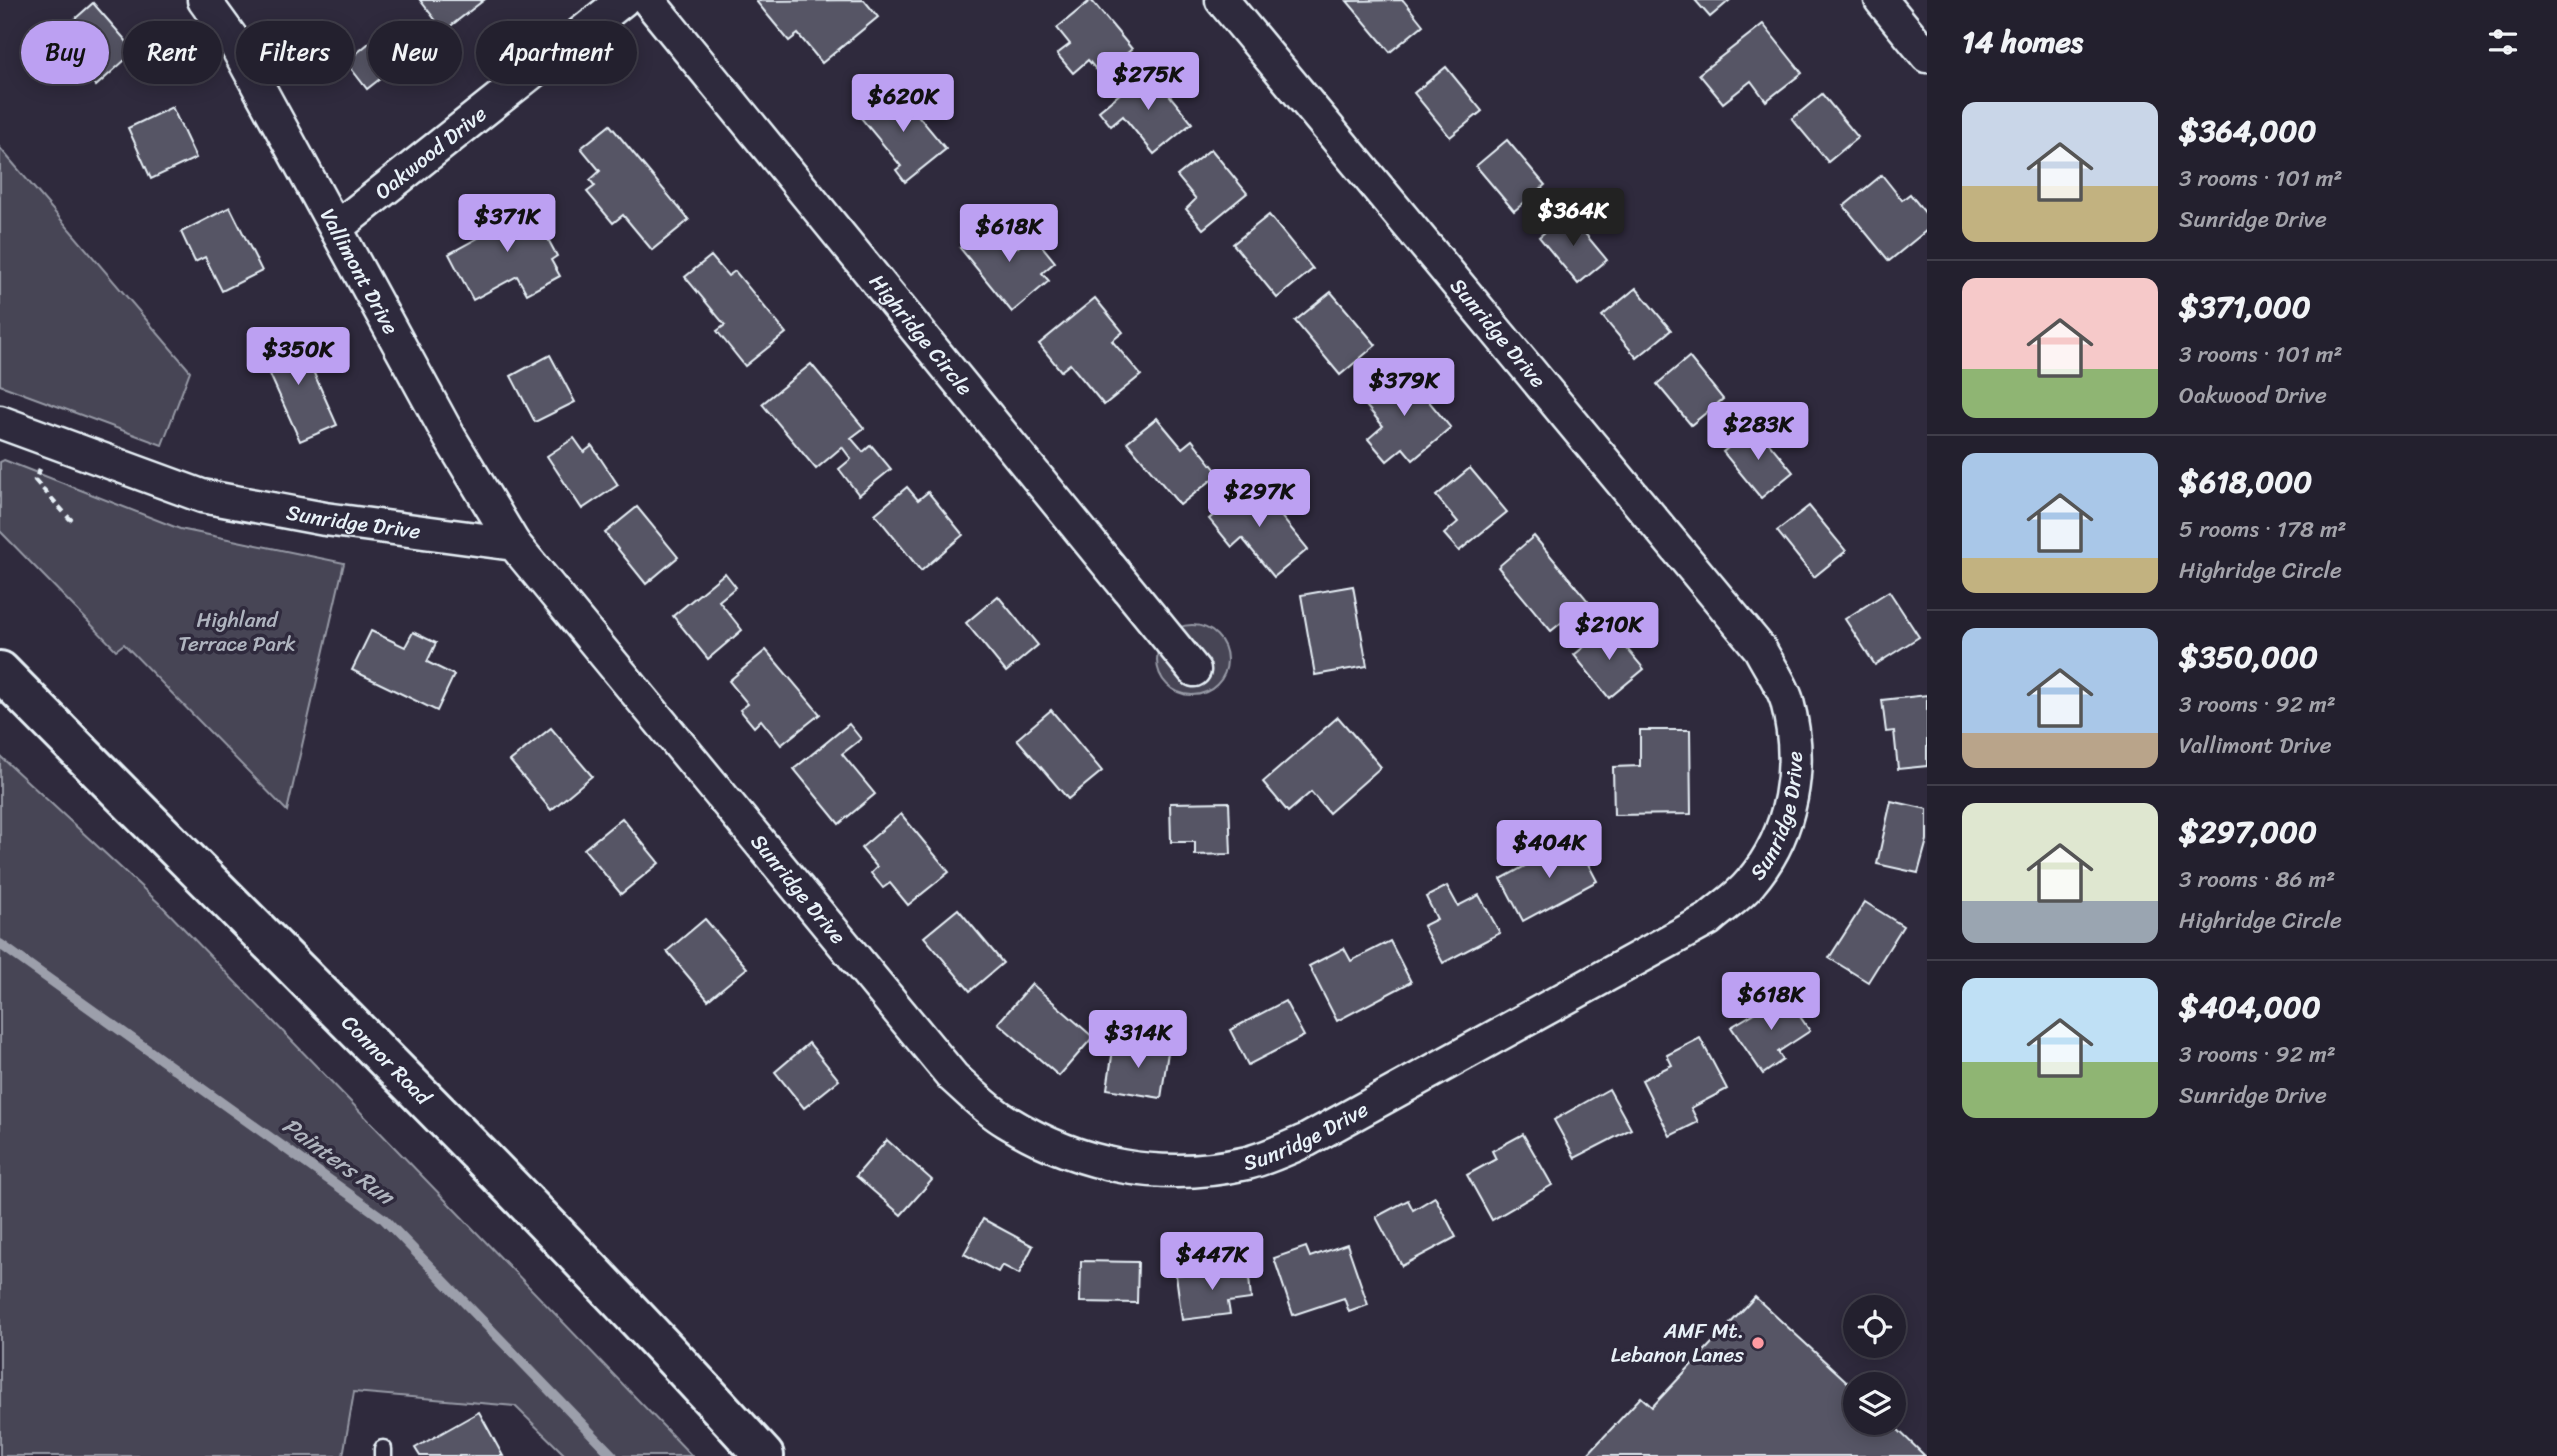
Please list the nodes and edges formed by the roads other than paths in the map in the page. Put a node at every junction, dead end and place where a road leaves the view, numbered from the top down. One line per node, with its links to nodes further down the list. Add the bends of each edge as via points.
1 (204, 0): 7 (street, Vallimont Drive, via 233,40)
2 (623, 0): 7 (street, Oakwood Drive)
3 (648, 0): 10 (street, Highridge Circle)
4 (1222, 0): 9 (street, Sunridge Drive, via 1765,659 1786,699 1796,751 1791,804 1775,850 1748,886 1709,919 1307,1140 1248,1163 1182,1173 1117,1168 1056,1148 1015,1126 953,1077)
5 (1881, 0): 6 (street)
6 (1927, 56)
7 (336, 228): 9 (street, Vallimont Drive, via 450,438)
8 (0, 422): 9 (street, Sunridge Drive, via 202,496 325,519)
9 (514, 544)
10 (1195, 670)
11 (0, 671): 12 (main road, Connor Road, via 470,1147)
12 (764, 1456)

